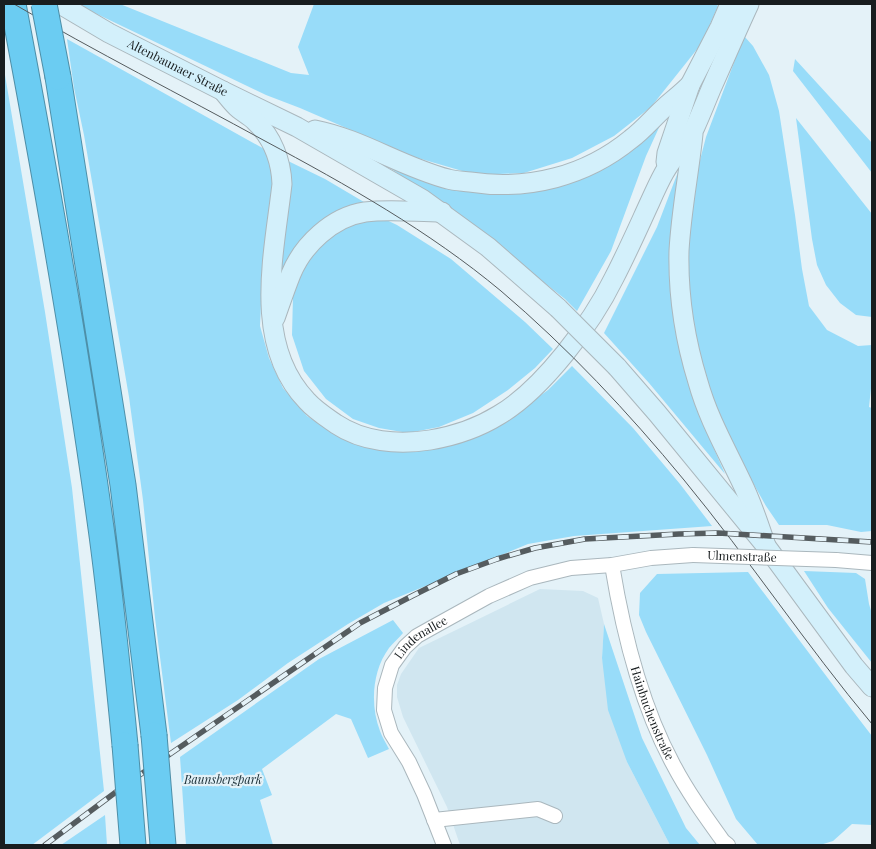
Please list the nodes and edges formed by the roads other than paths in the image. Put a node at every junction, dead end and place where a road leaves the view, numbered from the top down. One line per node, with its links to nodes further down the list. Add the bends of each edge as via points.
1 (13, 4): 19 (highway, bridge, via 67,300 98,510 115,640)
2 (44, 4): 20 (highway, bridge, via 122,486 154,735)
3 (60, 4): 7 (main road, Altenbaunaer Straße, via 109,33)
4 (730, 4): 6 (main road)
5 (749, 4): 9 (main road)
6 (690, 85): 8 (main road, via 631,140 598,162 565,176 518,185 448,179 332,134); 10 (main road, via 667,153)
7 (223, 91): 8 (main road, Altenbaunaer Straße); 12 (main road, via 239,110 257,122 275,150 282,172 270,280)
8 (297, 127): 11 (main road)
9 (694, 128): 10 (main road); 13 (main road, via 679,252 680,296 687,340 698,383 717,433 752,506)
10 (664, 172): 12 (main road, via 613,280 572,344 527,394 500,415 463,432 419,442 400,442 381,441 342,428 324,417 294,386 282,364)
11 (442, 212): 12 (main road, via 364,212 332,226 301,256); 13 (main road, bridge, via 558,308 617,367)
12 (272, 325)
13 (766, 546): 16 (main road)
14 (872, 563): 15 (street, Ulmenstraße, bridge, via 694,555)
15 (612, 565): 18 (street, Lindenallee, via 571,568 530,578 489,596 417,636 392,665 385,688 384,710 391,732 409,762); 22 (street, Hainbuchenstraße, via 624,625 651,716 673,764 696,803)
16 (872, 687)
17 (555, 816): 18 (street, via 538,809)
18 (434, 820): 21 (street, Lindenallee)
19 (133, 845)
20 (163, 845)
21 (444, 845)
22 (728, 845)

